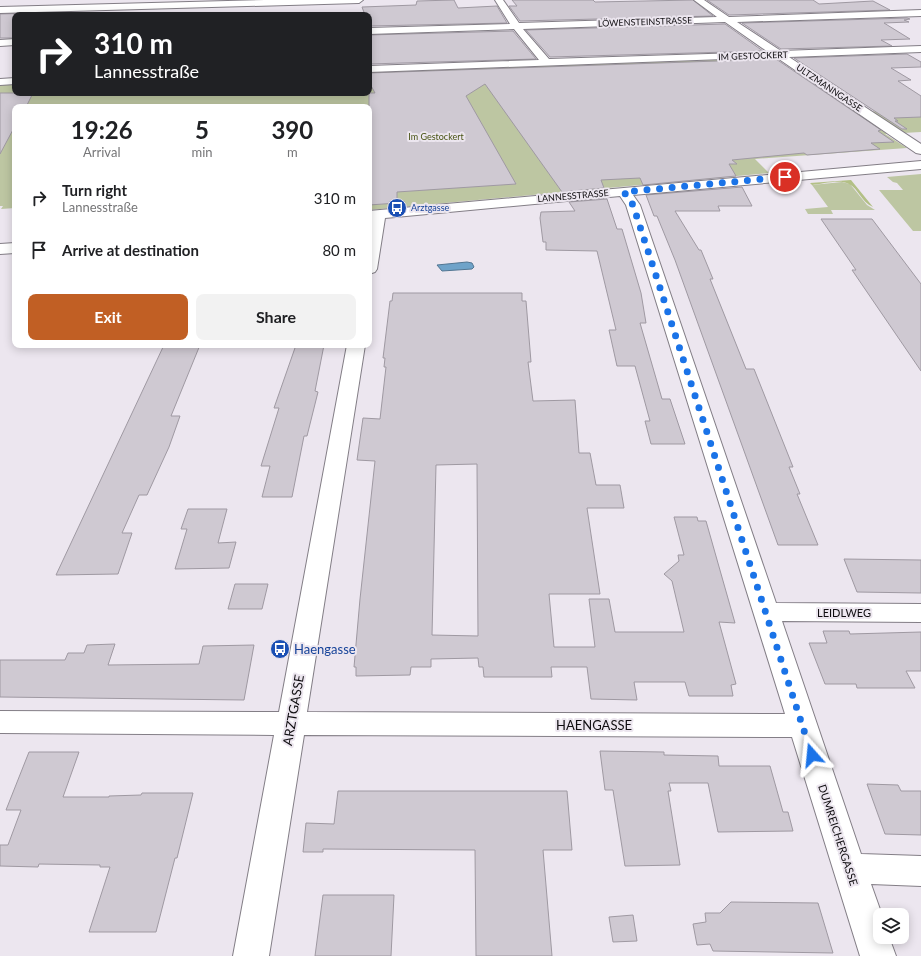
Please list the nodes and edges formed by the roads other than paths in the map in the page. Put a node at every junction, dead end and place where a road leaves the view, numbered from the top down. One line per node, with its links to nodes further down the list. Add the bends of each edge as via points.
1 (359, 0): 4 (street)
2 (499, 0): 11 (street)
3 (698, 0): 10 (street, ULTZMANNGASSE)
4 (324, 3): 6 (street)
5 (858, 7): 9 (street)
6 (96, 8): 7 (street)
7 (0, 10)
8 (921, 13): 9 (street, LÖWENSTEINSTRASSE)
9 (871, 14): 10 (street, LÖWENSTEINSTRASSE)
10 (727, 20): 11 (street, LÖWENSTEINSTRASSE); 16 (street, ULTZMANNGASSE)
11 (516, 26): 12 (street, LÖWENSTEINSTRASSE); 17 (street)
12 (372, 31)
13 (0, 42): 14 (street)
14 (12, 42)
15 (921, 50): 16 (street, IM GESTOCKERT)
16 (779, 55): 17 (street, IM GESTOCKERT); 21 (street, ULTZMANNGASSE)
17 (547, 63): 18 (street, IM GESTOCKERT)
18 (372, 69)
19 (12, 81): 20 (street)
20 (0, 82)
21 (921, 150)
22 (921, 165): 23 (street, LANNESSTRASSE)
23 (624, 192): 24 (street, LANNESSTRASSE); 29 (street, DUMREICHERGASSE, via 633,205)
24 (374, 215): 25 (street)
25 (372, 237)
26 (12, 248): 27 (street)
27 (0, 249)
28 (355, 348): 32 (street, ARZTGASSE)
29 (766, 612): 30 (street, LEIDLWEG); 33 (street, DUMREICHERGASSE)
30 (921, 613)
31 (0, 722): 32 (street, HAENGASSE)
32 (291, 724): 33 (street, HAENGASSE); 36 (street, ARZTGASSE)
33 (803, 726): 34 (street, DUMREICHERGASSE)
34 (849, 869): 35 (street); 37 (street, DUMREICHERGASSE)
35 (921, 871)
36 (250, 956)
37 (878, 956)

